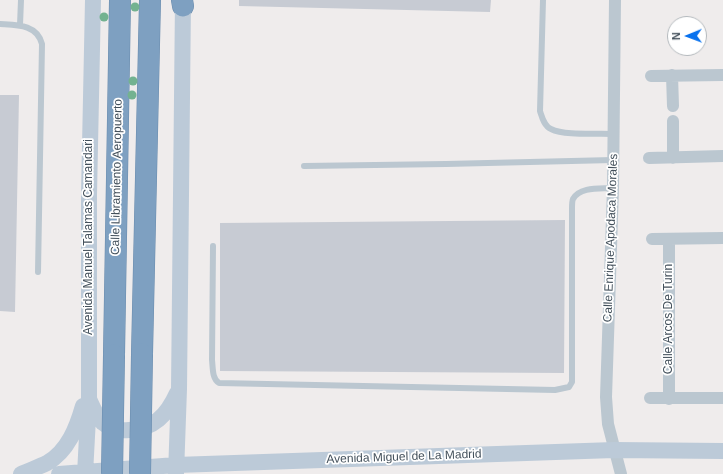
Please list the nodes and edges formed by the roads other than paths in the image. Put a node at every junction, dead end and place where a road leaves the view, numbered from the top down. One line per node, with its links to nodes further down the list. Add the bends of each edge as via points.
1 (22, 0): 9 (lane)
2 (92, 0): 28 (main road, Avenida Manuel Talamas Camandari)
3 (120, 0): 38 (highway, Calle Libramiento Aeropuerto, bridge)
4 (150, 0): 39 (highway, bridge)
5 (543, 0): 15 (lane, via 540,111 543,120 550,129 568,133)
6 (615, 0): 15 (street, Calle Enrique Apodaca Morales)
7 (182, 2): 27 (main road)
8 (0, 24): 9 (lane)
9 (20, 25): 26 (lane, via 27,26 34,32 42,44)
10 (672, 75): 11 (street); 12 (street); 13 (street)
11 (723, 75)
12 (651, 76)
13 (673, 106)
14 (673, 121): 18 (street)
15 (614, 134): 19 (street, Calle Enrique Apodaca Morales)
16 (723, 156): 18 (street)
17 (650, 158): 18 (street)
18 (673, 158)
19 (613, 160): 20 (lane); 21 (street, Calle Enrique Apodaca Morales)
20 (304, 166)
21 (613, 188): 25 (lane, via 585,190 573,199 572,382 569,387 562,389 216,382 212,360); 32 (street, Calle Enrique Apodaca Morales, via 606,397 608,424)
22 (723, 238): 24 (street)
23 (652, 239): 24 (street)
24 (670, 239): 31 (street, Calle Arcos De Turin)
25 (213, 246)
26 (38, 272)
27 (179, 389): 28 (main road, via 161,418 143,429 132,430 119,430 104,424 95,412); 34 (main road)
28 (89, 393): 35 (main road, Avenida Manuel Talamas Camandari); 36 (main road, via 70,440 63,450 48,462)
29 (650, 398): 31 (street)
30 (723, 398): 31 (street)
31 (669, 399)
32 (614, 450): 33 (main road, Avenida Miguel de La Madrid); 34 (main road, Avenida Miguel de La Madrid); 40 (street, Calle Enrique Apodaca Morales)
33 (723, 451)
34 (176, 470): 35 (main road, Avenida Miguel de La Madrid)
35 (85, 473): 37 (main road, Avenida Miguel de La Madrid)
36 (21, 474)
37 (59, 474)
38 (112, 474)
39 (140, 474)
40 (621, 474)

